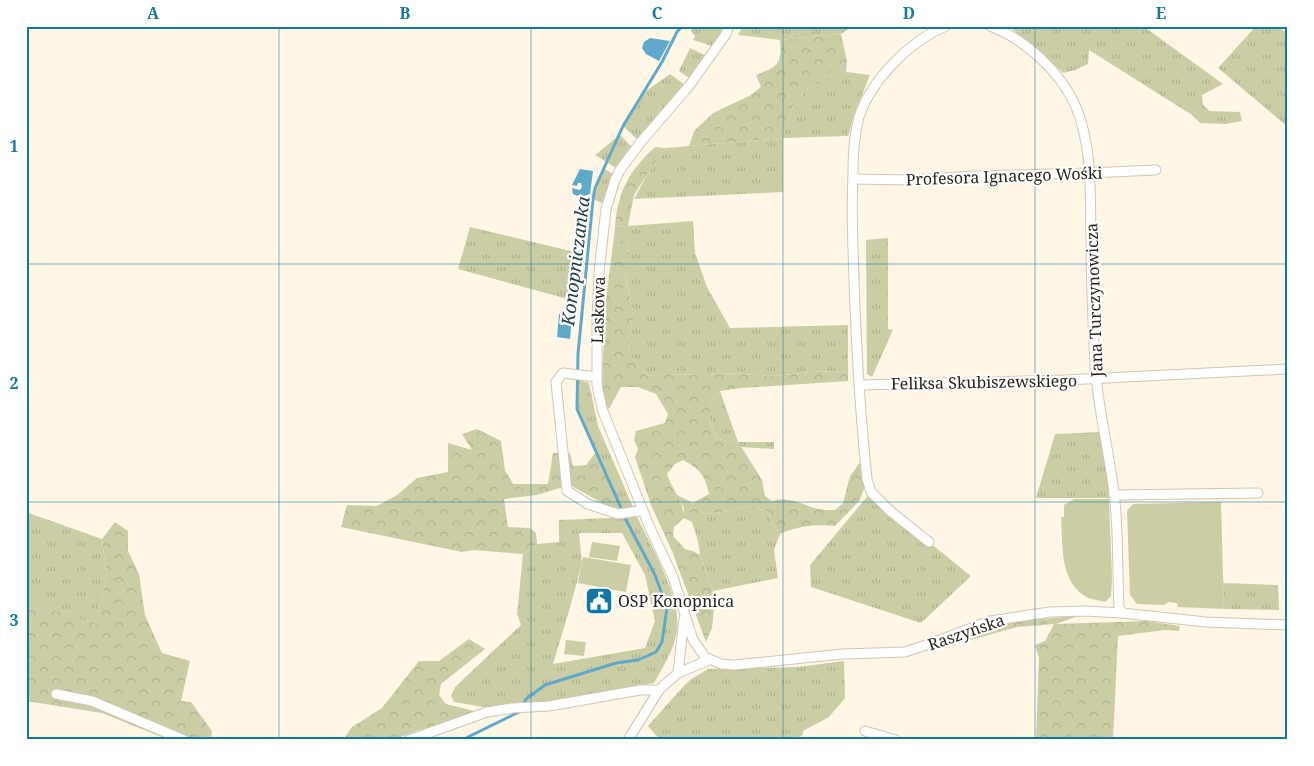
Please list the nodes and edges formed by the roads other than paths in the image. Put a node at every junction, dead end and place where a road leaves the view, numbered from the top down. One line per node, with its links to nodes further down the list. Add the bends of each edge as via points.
1 (729, 26): 8 (street, Laskowa, via 689,86 620,170 611,189 599,272)
2 (946, 26): 6 (street, via 922,38 901,56 871,92 860,115 854,139)
3 (990, 26): 5 (street, Jana Turczynowicza, via 1026,46 1066,89 1082,126)
4 (1156, 170): 5 (street, Profesora Ignacego Wośki)
5 (1089, 174): 6 (street, Profesora Ignacego Wośki); 9 (street, Jana Turczynowicza)
6 (852, 179): 10 (street)
7 (1288, 369): 9 (street, Feliksa Skubiszewskiego)
8 (597, 377): 13 (street, Laskowa, via 604,417); 13 (street, via 564,373 556,382 567,490 588,504 618,514)
9 (1096, 379): 10 (street, Feliksa Skubiszewskiego); 12 (street, Jana Turczynowicza)
10 (859, 385): 14 (street, via 866,470 871,492)
11 (1258, 493): 12 (street)
12 (1114, 496): 15 (street, Jana Turczynowicza, via 1118,607)
13 (642, 508): 16 (street, Laskowa, via 672,577)
14 (929, 542)
15 (1122, 613): 17 (street, Raszyńska, via 1206,622); 18 (street, Raszyńska, via 1050,612 1006,617 904,652 843,654 734,665)
16 (684, 617): 18 (street, Laskowa, via 696,646); 19 (street, Laskowa)
17 (1288, 625)
18 (709, 660): 19 (street)
19 (678, 673): 20 (street)
20 (659, 690): 24 (street, via 487,712); 25 (street)
21 (56, 694): 23 (street, via 92,701)
22 (865, 731): 26 (street)
23 (184, 740)
24 (408, 740)
25 (628, 740)
26 (896, 740)

